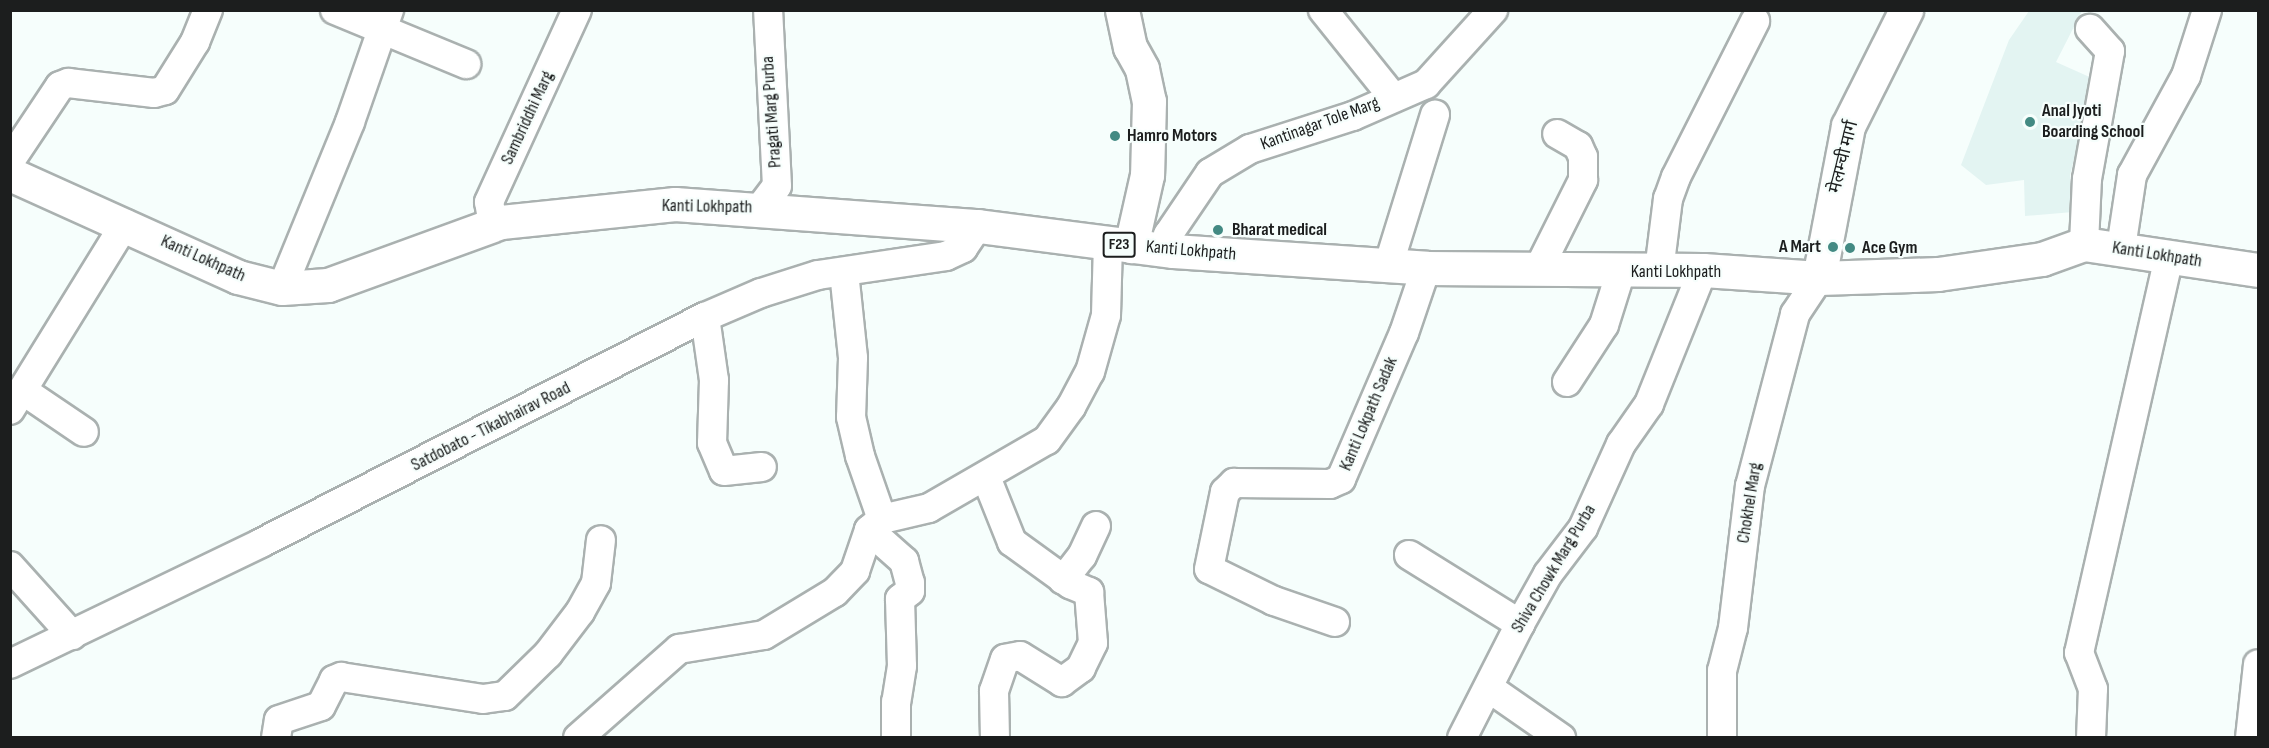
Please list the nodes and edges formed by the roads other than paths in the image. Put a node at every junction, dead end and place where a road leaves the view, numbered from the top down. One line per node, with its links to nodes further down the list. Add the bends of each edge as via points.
1 (208, 10): 17 (street, via 195,42 165,90 154,93 68,83 60,86)
2 (334, 10): 10 (street)
3 (577, 10): 20 (street, Sambriddhi Marg, via 489,202 490,213)
4 (768, 10): 19 (street, Pragati Marg Purba, via 777,186)
5 (1122, 10): 24 (main road, via 1149,101 1147,175)
6 (1323, 10): 14 (street)
7 (1493, 10): 14 (street, Kantinagar Tole Marg, via 1426,84)
8 (1906, 10): 36 (main road, मेलम्ची मार्ग, via 1848,126)
9 (2207, 10): 25 (street, via 2186,76 2132,175)
10 (385, 20): 13 (street); 37 (street, via 350,122)
11 (1755, 21): 31 (street, via 1676,177 1668,199)
12 (2090, 28): 23 (street, via 2108,46 2109,58 2087,179)
13 (466, 64)
14 (1394, 98): 26 (street, Kantinagar Tole Marg, via 1353,116 1250,149 1210,173 1168,235)
15 (1435, 115): 28 (street, via 1391,257)
16 (1557, 134): 30 (street, via 1578,146 1583,157 1583,180)
17 (10, 161)
18 (10, 174): 21 (main road, Kanti Lokhpath / F23)
19 (761, 207): 20 (main road, Kanti Lokhpath / F23, via 675,204); 22 (main road, Kanti Lokhpath / F23)
20 (501, 222): 37 (main road, Kanti Lokhpath / F23, via 328,285)
21 (125, 224): 37 (main road, Kanti Lokhpath / F23, via 238,277); 40 (street)
22 (978, 226): 24 (main road, Kanti Lokhpath / F23); 35 (street, Satdobato - Tikabhairav Road, via 963,248 946,256)
23 (2084, 244): 25 (main road, Kanti Lokhpath / F23); 36 (main road, Kanti Lokhpath / F23, via 2042,259 1938,273)
24 (1119, 245): 26 (main road, Kanti Lokhpath / F23); 43 (street, via 1090,372 1076,398 1047,440)
25 (2121, 248): 27 (main road, Kanti Lokhpath / F23)
26 (1173, 251): 28 (main road, Kanti Lokhpath / F23)
27 (2169, 258): 33 (main road, Kanti Lokhpath / F23); 63 (street, via 2079,653 2093,689)
28 (1393, 266): 29 (main road, Kanti Lokhpath / F23)
29 (1426, 268): 30 (main road, Kanti Lokhpath / F23); 50 (street, Kanti Lokpath Sadak, via 1404,333 1341,479 1330,484 1234,483 1225,492 1209,569 1274,601)
30 (1538, 270): 34 (main road, Kanti Lokhpath / F23)
31 (1659, 270): 32 (main road, Kanti Lokhpath / F23); 34 (main road, Kanti Lokhpath / F23)
32 (1703, 270): 36 (main road, Kanti Lokhpath / F23); 51 (street, Shiva Chowk Marg Purba, via 1649,404 1621,444 1583,528 1548,574)
33 (2259, 270)
34 (1621, 271): 39 (street, via 1604,325)
35 (844, 272): 38 (street, Satdobato - Tikabhairav Road, via 760,293); 44 (street, via 853,358 851,417)
36 (1819, 278): 62 (street, Chokhel Marg, via 1795,314 1750,486 1733,628 1722,672)
37 (282, 288)
38 (705, 317): 42 (street, via 714,380 712,443 724,471); 52 (street, Satdobato - Tikabhairav Road)
39 (1567, 382)
40 (18, 401): 41 (street)
41 (84, 432)
42 (762, 467)
43 (986, 477): 44 (street, via 929,508); 49 (street, via 1012,542)
44 (876, 525): 57 (street, via 855,571 835,592 764,635 679,649); 58 (street, via 904,561 910,583 910,591 900,599 902,666)
45 (1096, 526): 49 (street, via 1082,556)
46 (601, 540): 56 (street, via 596,583 580,612 548,654 505,696 483,699 341,676 334,680 321,706 279,720)
47 (1409, 555): 51 (street)
48 (10, 567): 52 (street)
49 (1063, 580): 59 (street, via 1089,592 1091,652 1081,668 1062,682 1020,656 1005,659 994,691)
50 (1335, 622)
51 (1520, 624): 55 (street, Shiva Chowk Marg Purba)
52 (72, 635): 53 (street, Satdobato - Tikabhairav Road)
53 (10, 664)
54 (2259, 664): 64 (street)
55 (1490, 688): 60 (street, Shiva Chowk Marg Purba); 61 (street)
56 (276, 738)
57 (579, 738)
58 (896, 738)
59 (995, 738)
60 (1462, 738)
61 (1561, 738)
62 (1722, 738)
63 (2091, 738)
64 (2250, 738)

